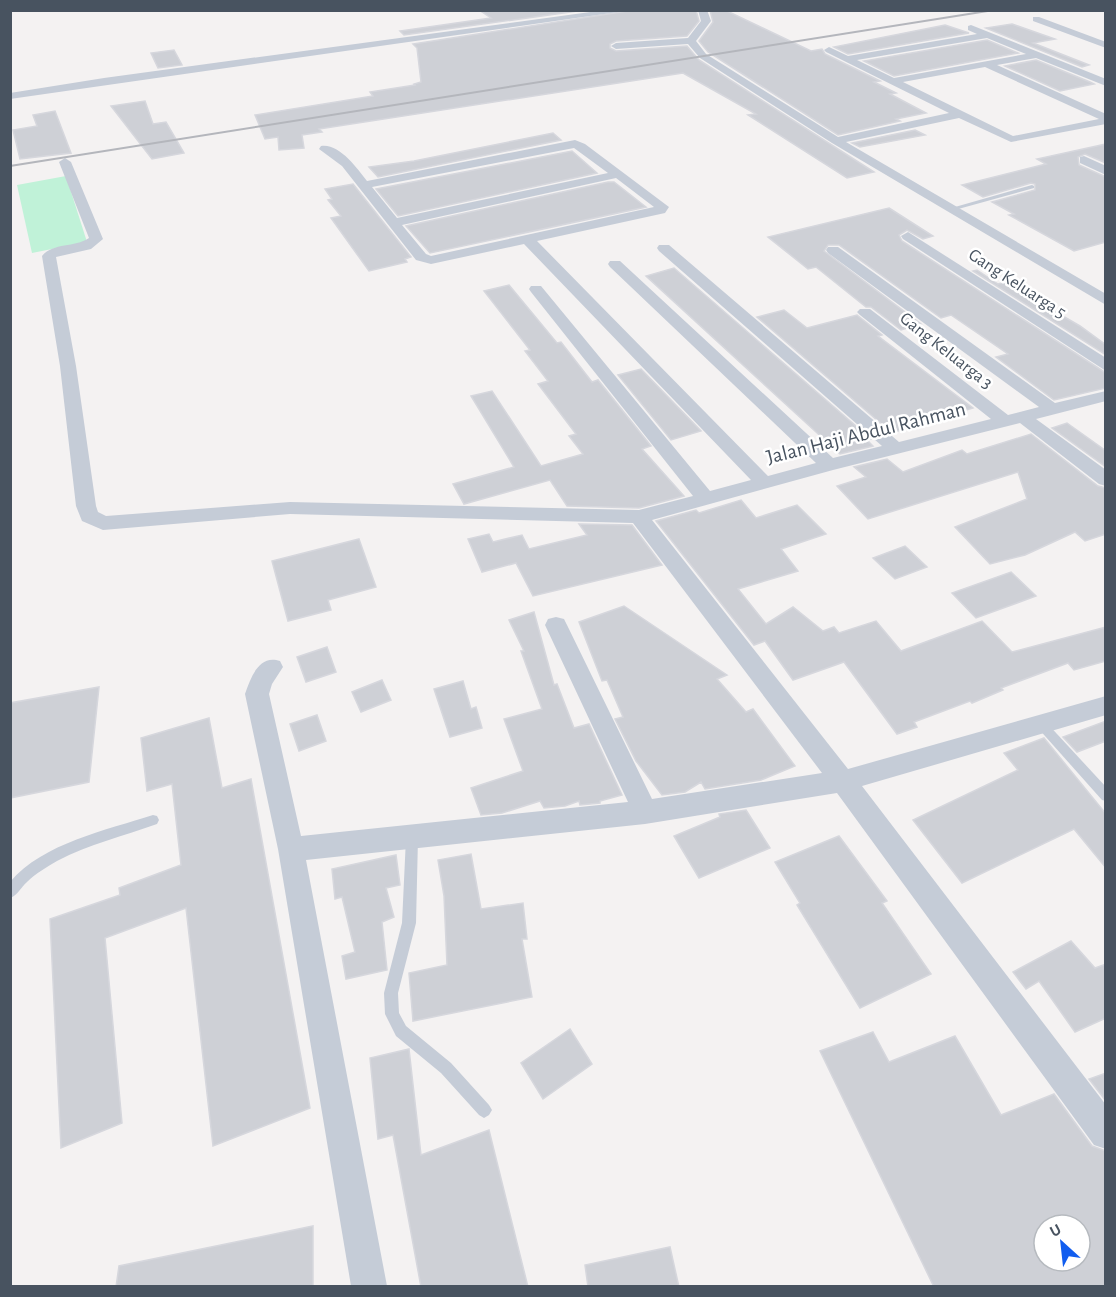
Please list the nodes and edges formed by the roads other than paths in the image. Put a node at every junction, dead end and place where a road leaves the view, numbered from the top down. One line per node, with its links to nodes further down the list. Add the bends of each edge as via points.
1 (528, 10): 5 (street)
2 (628, 10): 5 (street)
3 (702, 10): 8 (street, via 706,21)
4 (1036, 20): 9 (street)
5 (546, 22): 17 (street)
6 (971, 28): 7 (street)
7 (988, 34): 12 (street); 13 (street)
8 (691, 41): 10 (street); 20 (street, via 703,56)
9 (1106, 45)
10 (616, 46)
11 (829, 50): 13 (street)
12 (1037, 55): 14 (street); 16 (street)
13 (846, 59): 15 (street)
14 (986, 64): 15 (street); 19 (street)
15 (893, 81): 18 (street)
16 (1106, 82)
17 (10, 96)
18 (960, 114): 19 (street, via 1001,136 1016,139); 20 (street)
19 (1106, 119)
20 (836, 141): 28 (street)
21 (325, 149): 26 (street, via 346,163)
22 (1084, 160): 24 (street)
23 (65, 162): 48 (street, Jalan Haji Abdul Rahman, via 96,239 86,246 56,251 49,256 86,506 95,521 111,523 290,508)
24 (1106, 171)
25 (619, 174): 26 (street, via 581,146 567,144); 29 (street); 31 (street, via 660,205 660,210)
26 (364, 185): 29 (street)
27 (1032, 187): 28 (lane)
28 (951, 210): 36 (street)
29 (392, 223): 31 (street, via 421,257 431,260)
30 (908, 236): 38 (street, Gang Keluarga 5)
31 (534, 238): 46 (street)
32 (664, 248): 43 (street)
33 (833, 250): 40 (street)
34 (615, 264): 44 (street)
35 (536, 289): 47 (street)
36 (1106, 301)
37 (864, 312): 42 (street, Gang Keluarga 3)
38 (1106, 366)
39 (1106, 396): 40 (street, Jalan Haji Abdul Rahman)
40 (1052, 409): 41 (street, Jalan Haji Abdul Rahman)
41 (1023, 417): 42 (street, Jalan Haji Abdul Rahman); 45 (street)
42 (1004, 422): 43 (street, Jalan Haji Abdul Rahman)
43 (895, 448): 44 (street, Jalan Haji Abdul Rahman)
44 (829, 465): 46 (street, Jalan Haji Abdul Rahman)
45 (1106, 480)
46 (771, 481): 47 (street, Jalan Haji Abdul Rahman)
47 (705, 498): 48 (street, Jalan Haji Abdul Rahman)
48 (639, 517): 53 (street)
49 (556, 625): 55 (street)
50 (272, 668): 58 (street, via 261,681 257,694)
51 (1106, 705): 52 (street)
52 (1041, 724): 53 (street); 54 (lane)
53 (843, 781): 55 (street); 61 (street)
54 (1106, 796)
55 (645, 812): 57 (street)
56 (153, 820): 59 (lane, via 46,859)
57 (412, 838): 58 (street); 60 (lane, via 409,923 391,993 392,1014 401,1032 446,1068)
58 (291, 849): 62 (street)
59 (10, 892)
60 (484, 1110)
61 (1106, 1133)
62 (369, 1287)

